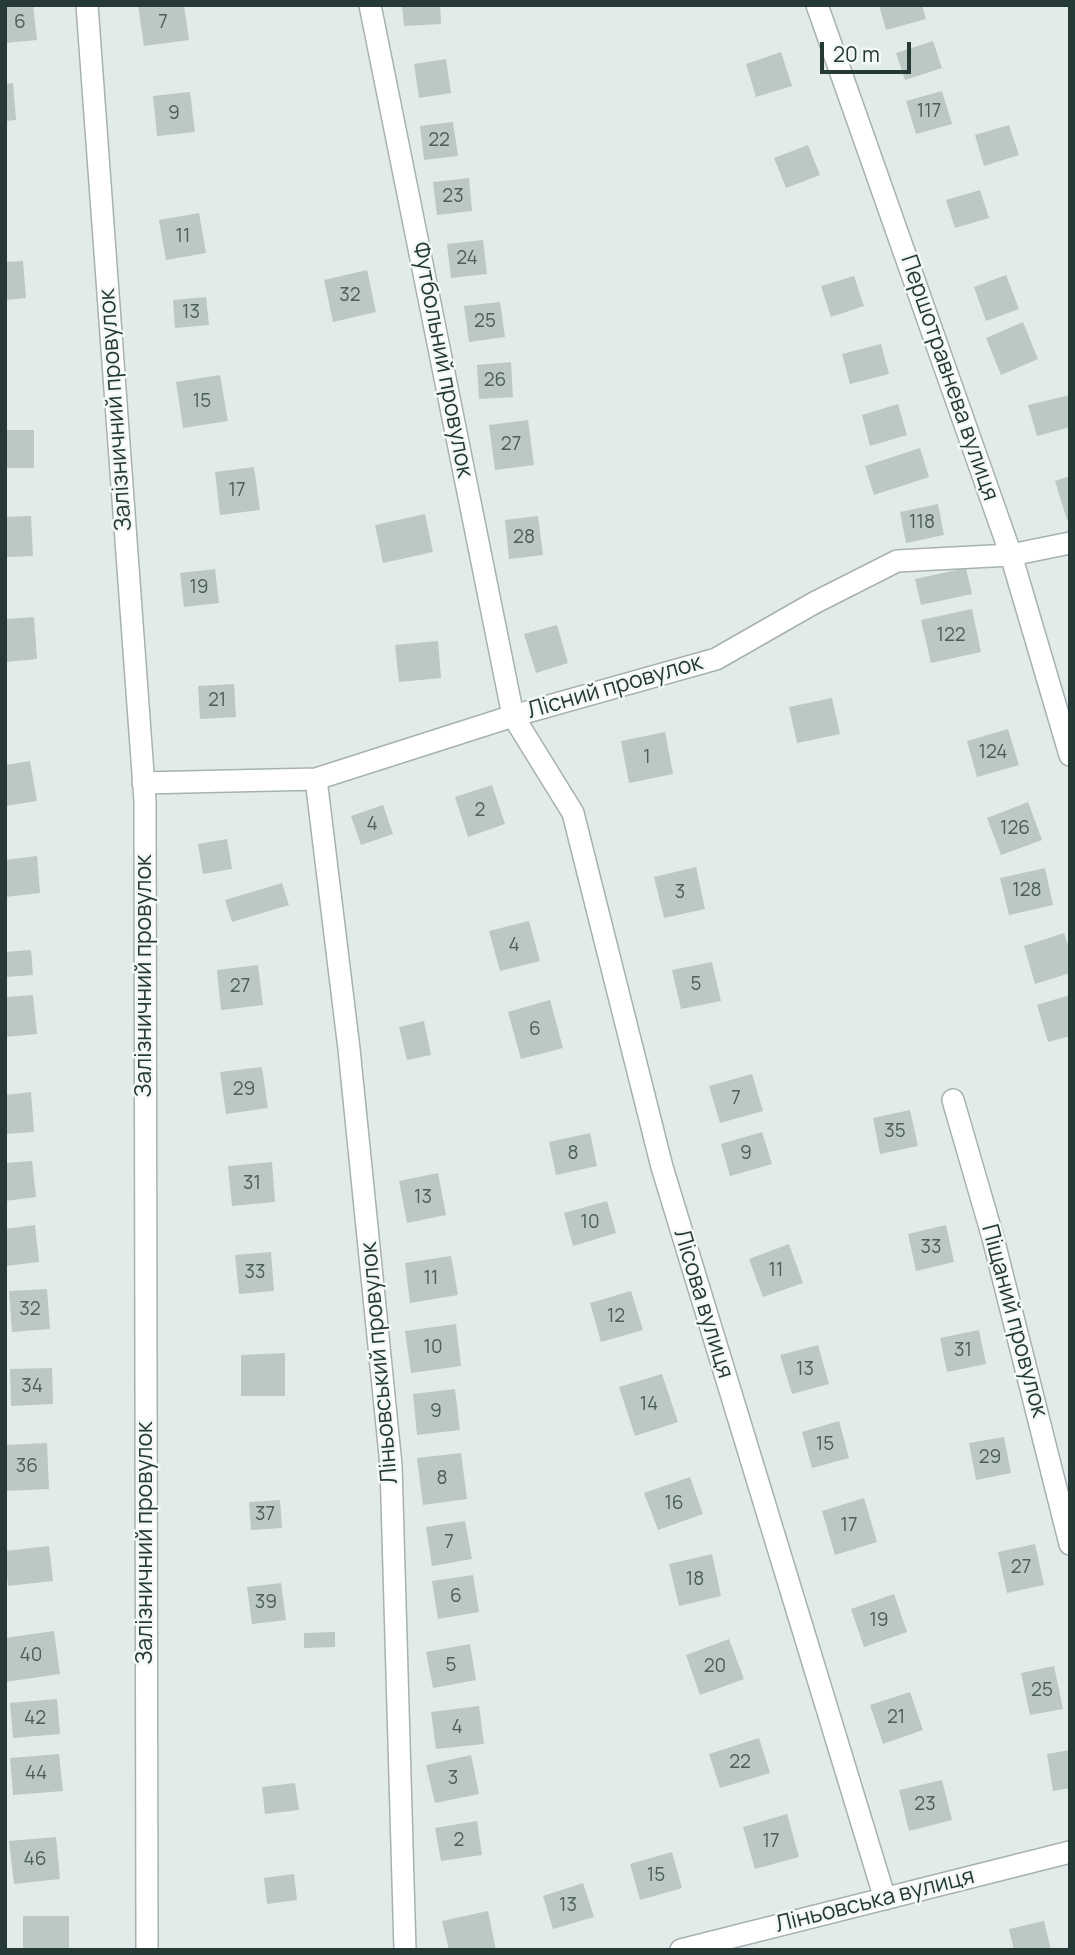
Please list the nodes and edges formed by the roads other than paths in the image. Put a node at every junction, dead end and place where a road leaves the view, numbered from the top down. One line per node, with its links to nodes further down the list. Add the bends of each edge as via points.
1 (87, 5): 9 (street, Залізничний провулок)
2 (370, 5): 6 (street, Футбольний провулок)
3 (817, 5): 5 (street, Першотравнева вулиця)
4 (1070, 542): 5 (street, Лісний провулок)
5 (1012, 555): 6 (street, Лісний провулок, via 897,561 716,659); 7 (street, Першотравнева вулиця)
6 (513, 716): 8 (street, Лісний провулок); 13 (street, Лісова вулиця, via 573,813 662,1167)
7 (1070, 755)
8 (316, 779): 9 (street, Лісний провулок); 15 (street, Ліньовський провулок, via 391,1465)
9 (144, 783): 14 (street, Залізничний провулок)
10 (953, 1100): 11 (street, Піщаний провулок, via 993,1238)
11 (1070, 1544)
12 (1070, 1852): 13 (street, Ліньовська вулиця)
13 (885, 1899): 16 (street, Ліньовська вулиця)
14 (147, 1950)
15 (405, 1950)
16 (681, 1950)

